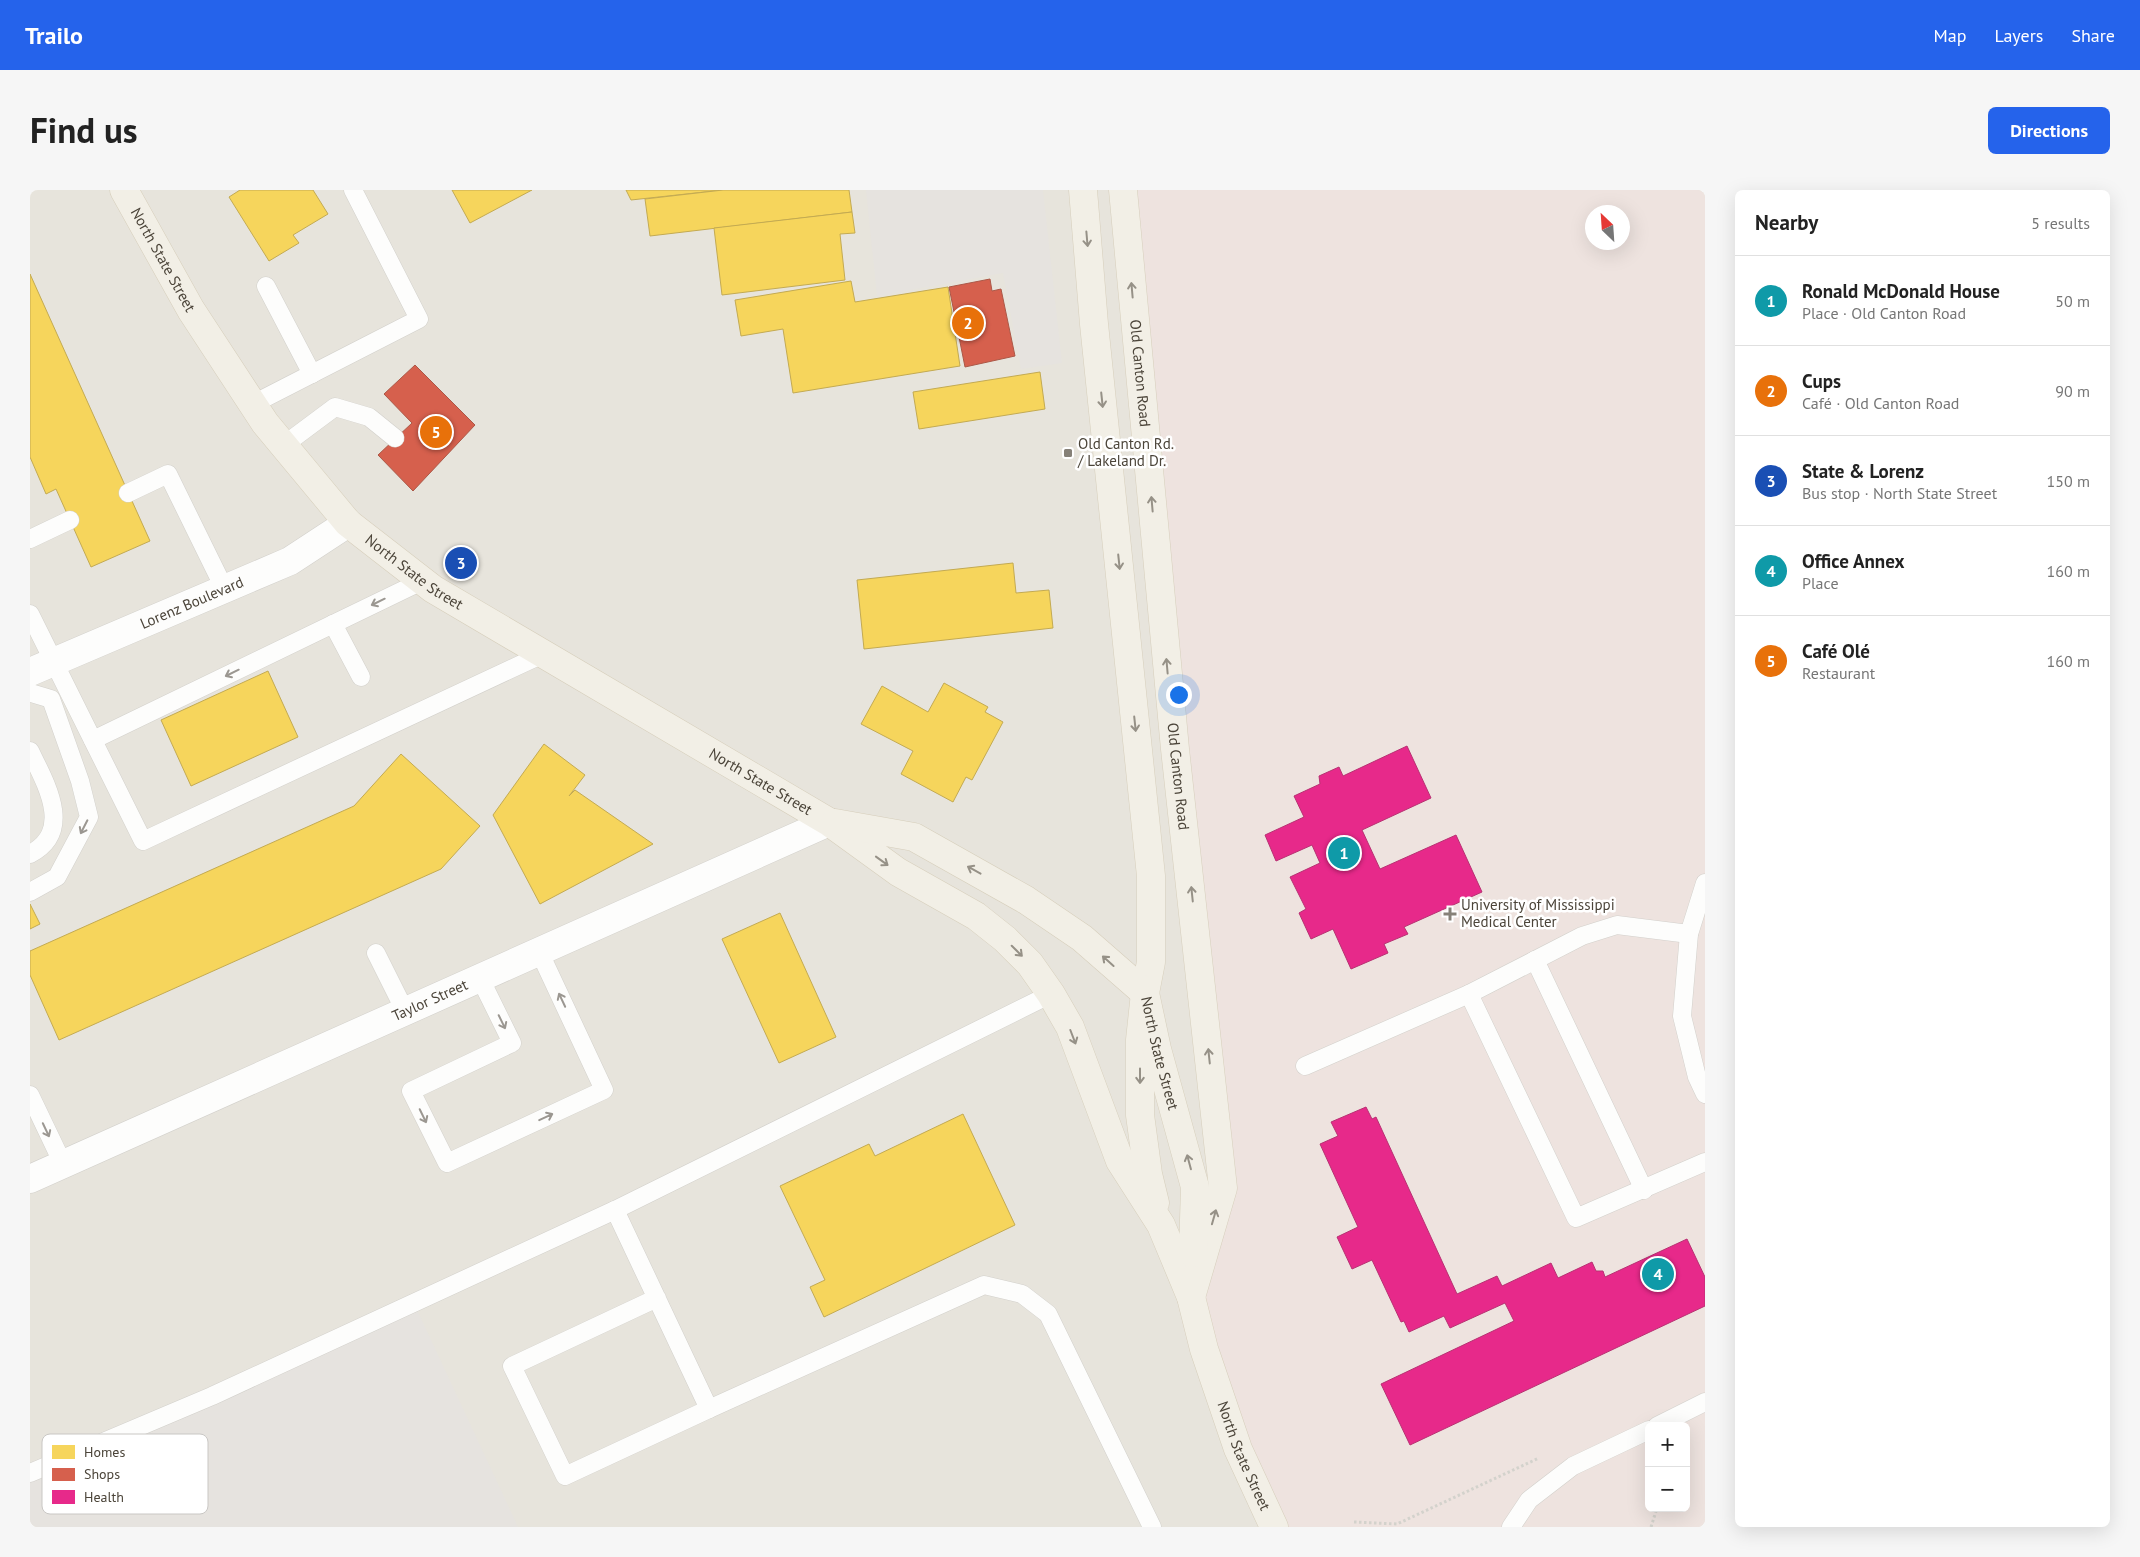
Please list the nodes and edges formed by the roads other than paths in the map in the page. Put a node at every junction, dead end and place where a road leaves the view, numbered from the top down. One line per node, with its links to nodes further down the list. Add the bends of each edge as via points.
1 (124, 190): 7 (main road, North State Street, via 192,310)
2 (353, 190): 6 (lane, via 419,319)
3 (1083, 190): 34 (main road, one-way to 34, via 1151,876 1151,962)
4 (1123, 190): 47 (main road, Old Canton Road, one-way to 4, via 1223,1188 1175,749)
5 (266, 286): 6 (lane)
6 (312, 374): 7 (lane)
7 (253, 404): 9 (main road, North State Street)
8 (395, 438): 9 (lane, via 369,417 335,407)
9 (284, 445): 12 (main road, North State Street)
10 (128, 493): 15 (lane, via 168,474)
11 (70, 520): 13 (lane)
12 (348, 523): 14 (main road, North State Street); 15 (street, Lorenz Boulevard, via 290,561)
13 (30, 539)
14 (422, 581): 17 (lane, one-way to 17); 18 (main road, North State Street)
15 (225, 590): 19 (street, Lorenz Boulevard)
16 (30, 614): 19 (lane)
17 (333, 624): 20 (lane); 22 (lane, one-way to 22)
18 (543, 654): 22 (lane, via 142,841); 25 (main road, North State Street)
19 (55, 662): 21 (street, Lorenz Boulevard); 22 (lane)
20 (361, 677)
21 (30, 688): 28 (lane, one-way to 28, via 51,699 90,816 57,876)
22 (93, 740)
23 (30, 750): 24 (lane)
24 (34, 769): 26 (lane, via 51,793 54,825 42,847)
25 (829, 822): 30 (street, Taylor Street); 34 (main road, North State Street, one-way to 25, via 1082,938 1042,910 914,837); 35 (main road, North State Street, one-way to 35, via 898,872 976,916 1030,964)
26 (30, 854)
27 (1705, 883): 29 (lane)
28 (30, 892)
29 (1689, 934): 32 (lane, via 1617,925 1582,936); 39 (lane, via 1682,1016 1697,1077)
30 (539, 951): 33 (street, Taylor Street); 33 (lane, one-way to 30, via 512,1043 411,1091 447,1163 604,1090)
31 (376, 954): 37 (lane)
32 (1536, 960): 36 (lane); 44 (lane)
33 (480, 978): 37 (street, Taylor Street)
34 (1145, 993): 46 (main road, one-way to 46, via 1140,1040 1140,1115 1148,1174); 47 (main road, North State Street, one-way to 34, via 1195,1187)
35 (1052, 994): 45 (lane); 46 (main road, North State Street, one-way to 46, via 1070,1027 1120,1160)
36 (1469, 994): 38 (lane); 44 (lane, via 1576,1218)
37 (405, 1012): 42 (street, Taylor Street)
38 (1306, 1066)
39 (1705, 1094)
40 (30, 1095): 42 (lane, one-way to 42)
41 (1705, 1162): 44 (lane)
42 (62, 1164): 43 (street, Taylor Street)
43 (30, 1179)
44 (1644, 1190)
45 (615, 1210): 48 (lane); 53 (lane, via 212,1396)
46 (1161, 1225): 47 (main road, North State Street)
47 (1191, 1297): 57 (main road, North State Street, via 1204,1349 1238,1449)
48 (657, 1298): 50 (lane); 50 (lane, via 512,1366 565,1476)
49 (1705, 1402): 51 (lane)
50 (709, 1409): 56 (lane, via 984,1285 1022,1294 1048,1314)
51 (1665, 1422)
52 (1645, 1432): 58 (lane, via 1573,1466 1529,1500)
53 (122, 1434)
54 (42, 1468): 55 (lane)
55 (30, 1473)
56 (1152, 1527)
57 (1274, 1527)
58 (1511, 1527)

